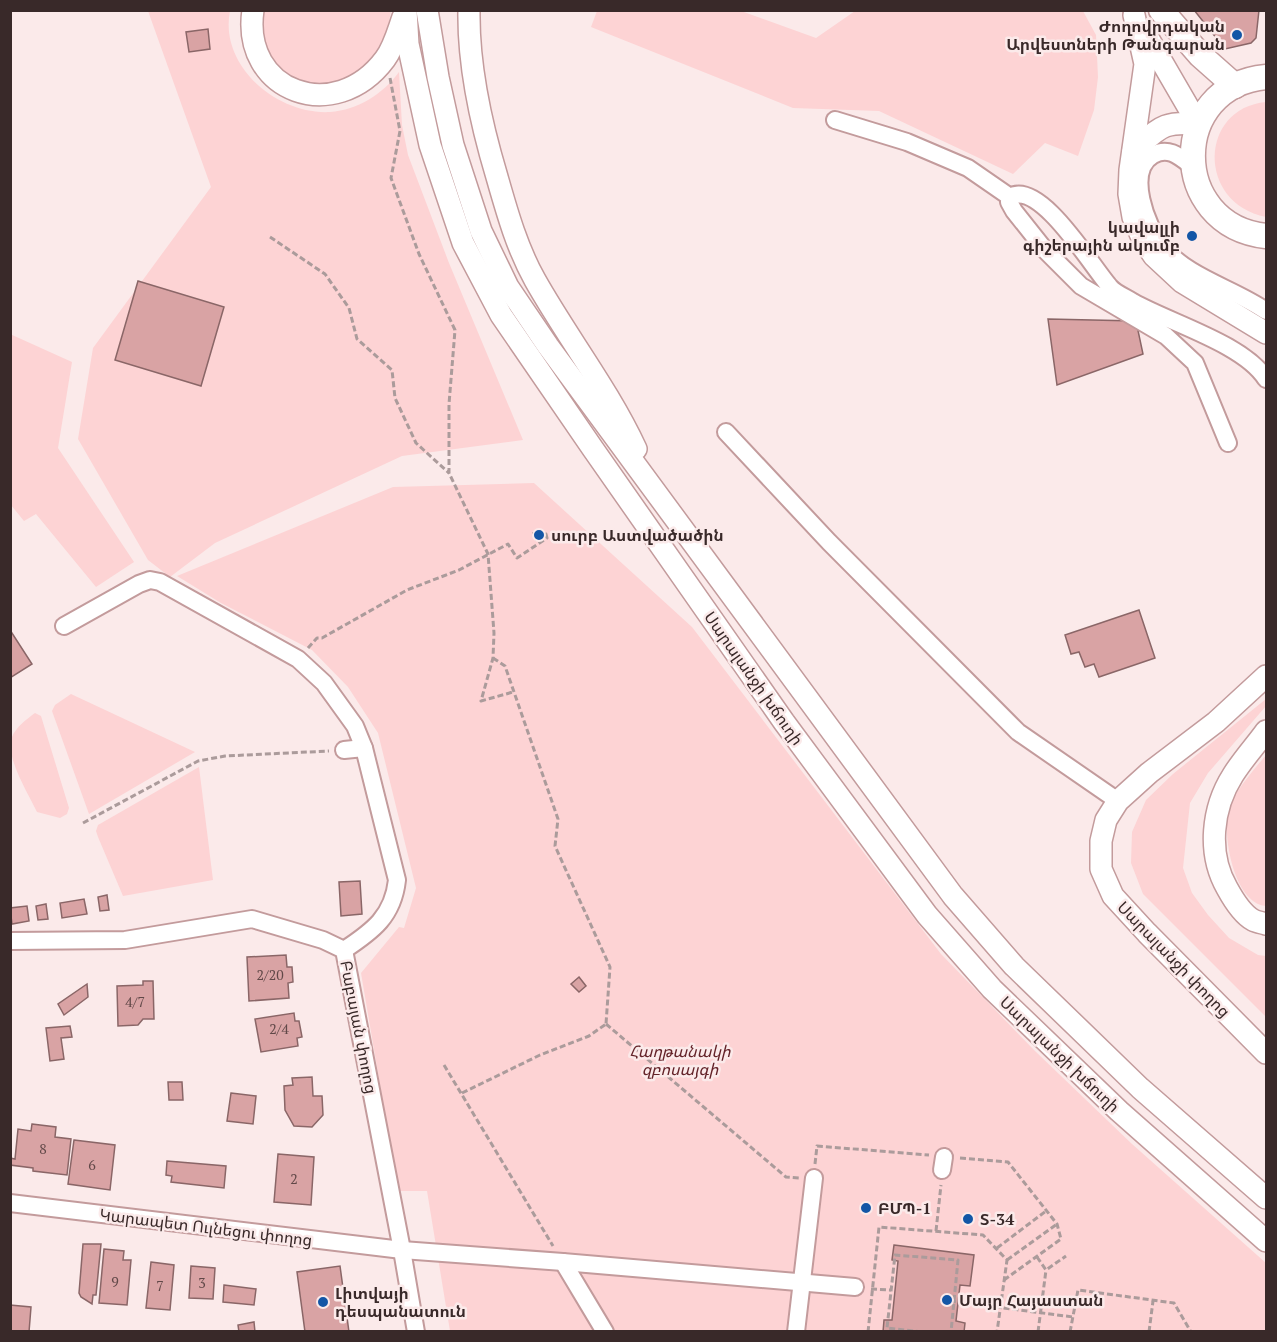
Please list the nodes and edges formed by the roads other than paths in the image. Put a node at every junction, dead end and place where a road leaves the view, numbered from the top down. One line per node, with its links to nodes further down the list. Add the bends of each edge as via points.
1 (253, 10): 2 (main road, via 253,38 268,71 304,95 321,96 346,90 375,71 390,51)
2 (406, 10): 34 (main road, Սարալանջի խճուղի, via 408,44 430,145 463,243 501,315 599,459 784,722 927,915 992,988 1119,1111)
3 (427, 10): 20 (main road, Սարալանջի խճուղի, via 453,146 481,231 508,287)
4 (469, 10): 20 (main road, via 479,107 513,231 534,278 622,421)
5 (1132, 13): 10 (main road); 11 (main road, via 1145,64)
6 (1170, 14): 8 (highway, via 1200,55)
7 (1266, 77): 8 (highway)
8 (1235, 86): 10 (highway, via 1212,105)
9 (835, 120): 13 (street, via 907,142 968,168)
10 (1198, 124): 11 (main road, via 1179,122 1163,126); 12 (highway)
11 (1133, 152): 16 (main road, via 1129,194 1133,217 1154,256 1182,282)
12 (1193, 167): 14 (highway, via 1204,199 1219,216 1237,229); 15 (street, via 1164,150 1143,163 1141,198 1152,231 1174,260)
13 (1010, 197): 17 (street, via 1030,195 1047,207 1111,289 1228,348 1260,369); 19 (street, via 1014,212 1081,286 1166,336 1195,363)
14 (1266, 236)
15 (1266, 311)
16 (1266, 333)
17 (1266, 380)
18 (726, 432): 26 (street, via 1018,732)
19 (1228, 443)
20 (654, 488): 32 (main road, Սարալանջի խճուղի, via 968,913 1014,966 1140,1088)
21 (64, 626): 24 (street, via 139,584 160,582 298,659 324,683 355,726)
22 (1266, 676): 26 (main road, Սարալանջի փողոց)
23 (1266, 730): 27 (main road, via 1232,776 1215,819 1214,843 1217,863 1234,901 1253,920)
24 (364, 748): 25 (street); 29 (street, via 397,880 395,896 376,927)
25 (344, 750)
26 (1118, 801): 30 (main road, Սարալանջի փողոց, via 1106,820 1101,841 1101,869 1113,896)
27 (1266, 924)
28 (10, 941): 29 (street, Բաբայան փողոց, via 125,940 252,919)
29 (344, 950): 35 (street, Բաբայան փողոց)
30 (1266, 1053)
31 (814, 1178): 37 (street)
32 (1266, 1198)
33 (10, 1203): 35 (street, Կարապետ Ուլնեցու փողոց)
34 (1266, 1241)
35 (402, 1250): 36 (street, Կարապետ Ուլնեցու փողոց); 39 (street, Բաբայան փողոց)
36 (563, 1262): 37 (street, Կարապետ Ուլնեցու փողոց); 40 (street)
37 (802, 1282): 38 (street, Կարապետ Ուլնեցու փողոց); 41 (street)
38 (865, 1288)
39 (416, 1332)
40 (605, 1332)
41 (796, 1332)

